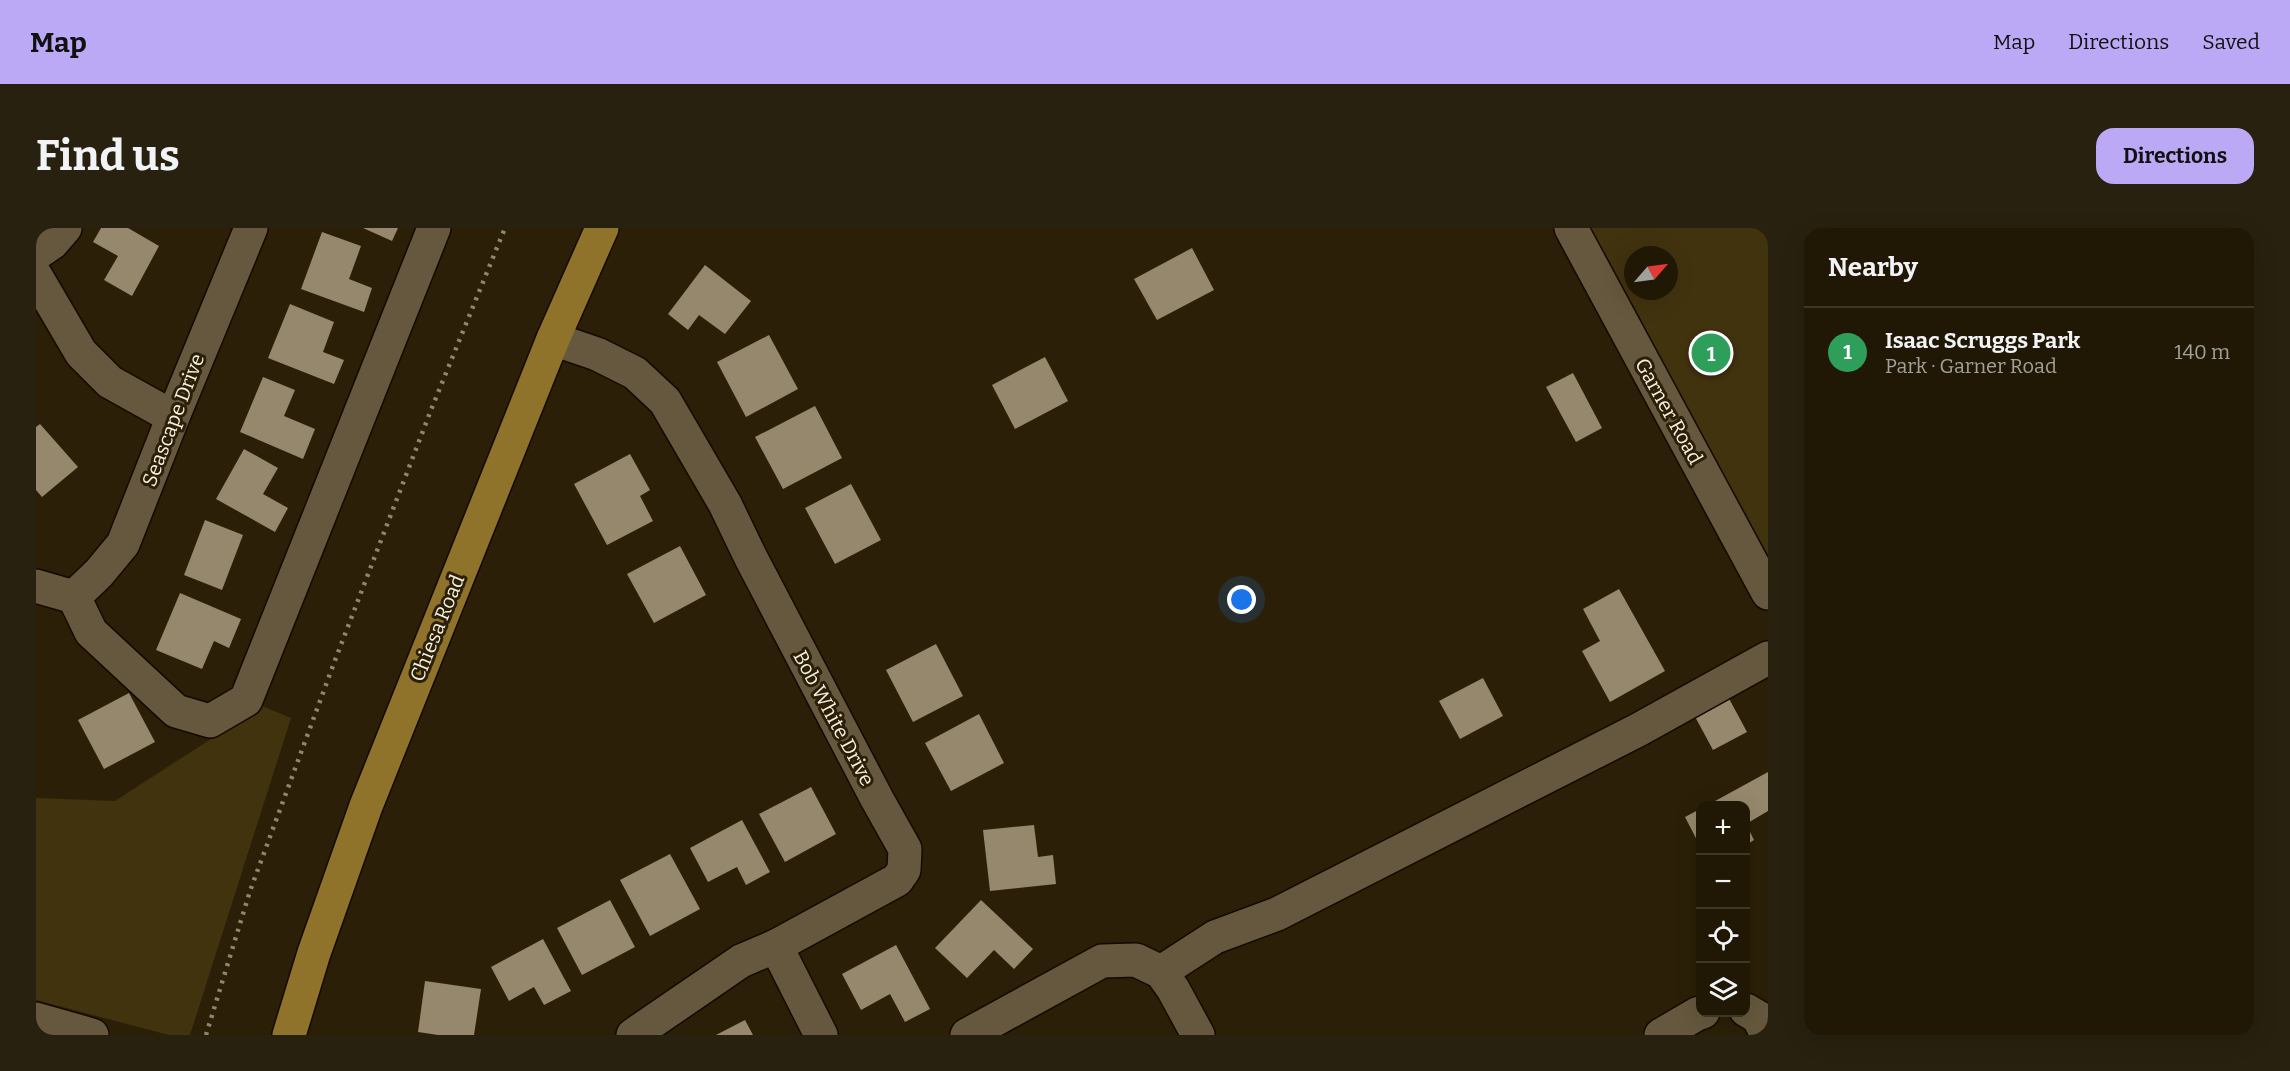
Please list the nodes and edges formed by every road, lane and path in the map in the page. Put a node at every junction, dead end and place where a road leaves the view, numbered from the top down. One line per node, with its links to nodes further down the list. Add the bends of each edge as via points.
1 (65, 228): 6 (street)
2 (251, 228): 9 (street, Seascape Drive)
3 (434, 228): 12 (street, via 246,700 210,721 176,711 91,632)
4 (602, 228): 8 (main road, Chiesa Road)
5 (1571, 228): 11 (street, Garner Road)
6 (36, 254)
7 (36, 276): 9 (street, via 81,353 110,382)
8 (553, 339): 14 (street, Bob White Drive, via 597,354 635,374 665,401 725,504 905,849 904,870 897,880); 21 (main road, Chiesa Road, via 366,806)
9 (173, 417): 12 (street, Seascape Drive, via 123,544)
10 (36, 586): 12 (street)
11 (1768, 593)
12 (74, 597)
13 (1768, 658): 15 (street, via 1638,730 1277,914 1215,937)
14 (776, 946): 19 (street, Bob White Drive, via 741,961); 22 (street)
15 (1161, 972): 23 (street, via 1136,960 1102,961); 24 (street)
16 (1750, 1012): 26 (street, via 1758,1017)
17 (1696, 1015): 25 (street)
18 (36, 1019): 20 (street)
19 (642, 1032)
20 (92, 1035)
21 (289, 1035)
22 (821, 1035)
23 (967, 1035)
24 (1198, 1035)
25 (1661, 1035)
26 (1767, 1035)

